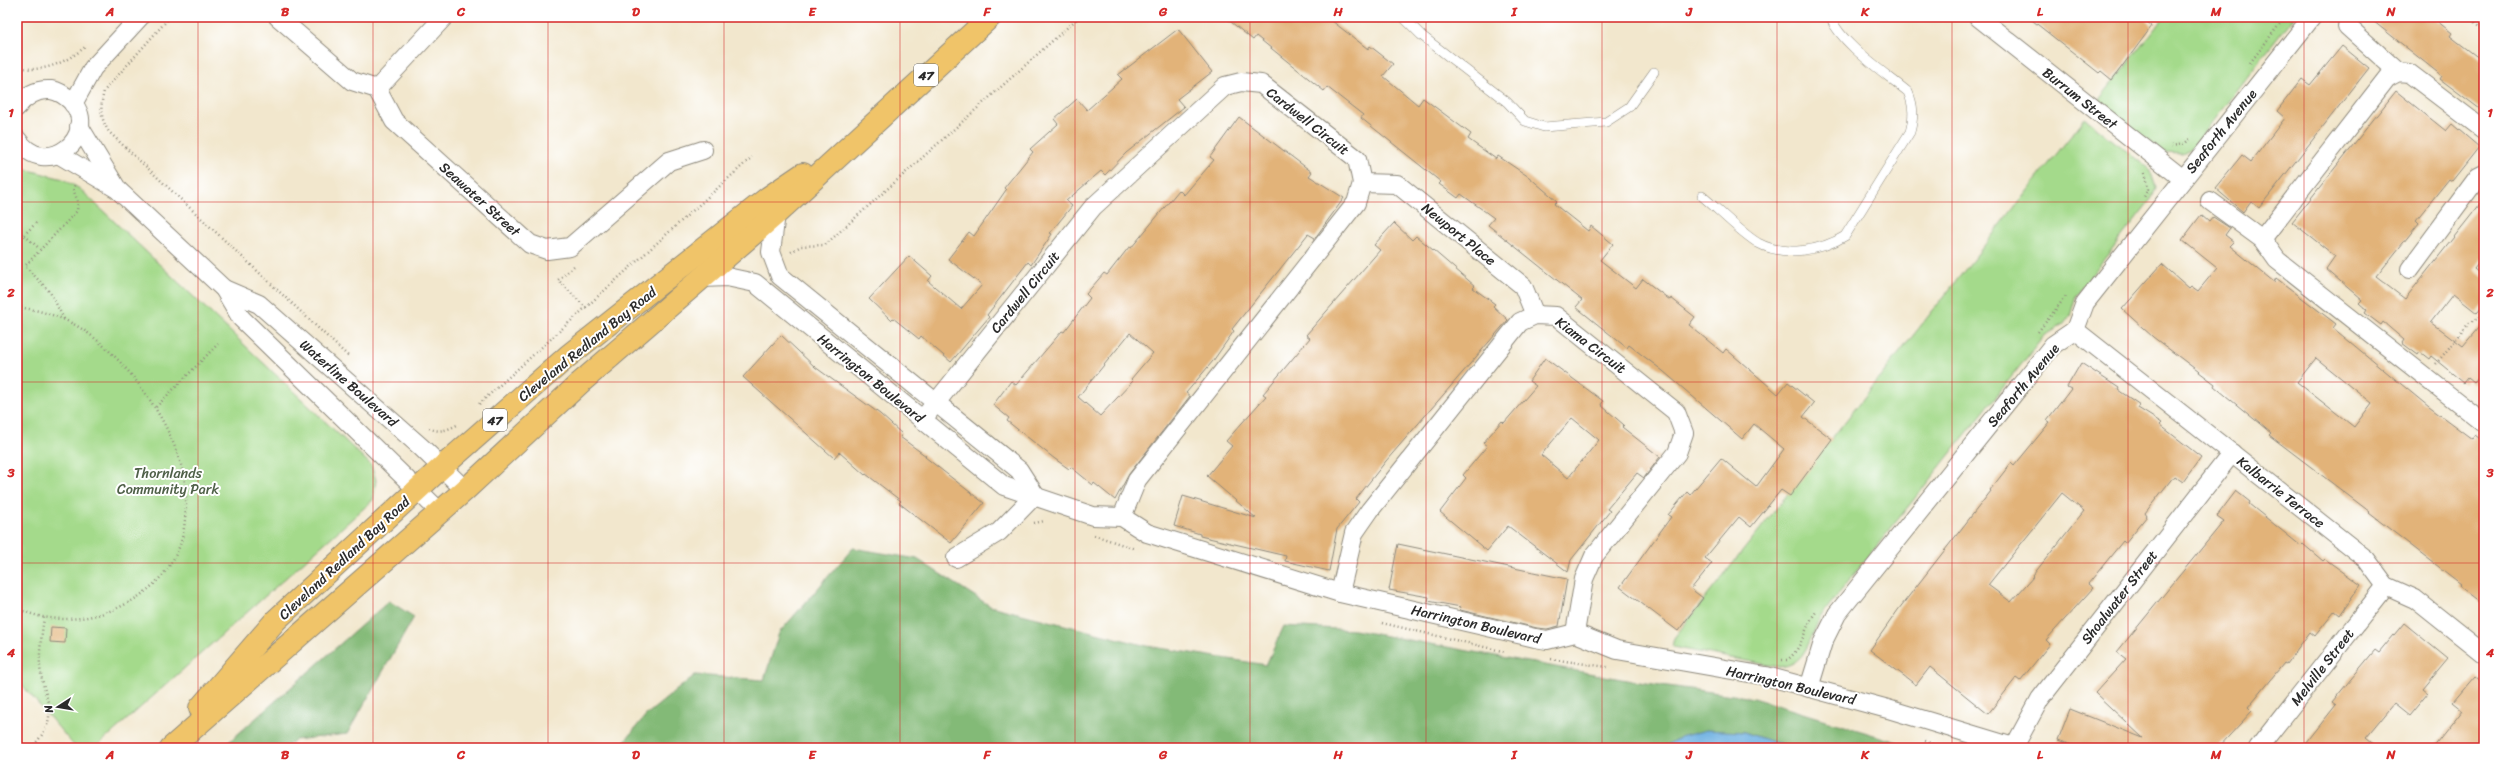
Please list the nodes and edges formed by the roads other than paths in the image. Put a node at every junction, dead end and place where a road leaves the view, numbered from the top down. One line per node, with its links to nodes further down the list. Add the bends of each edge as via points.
1 (140, 17): 10 (street)
2 (278, 17): 13 (street, via 352,80)
3 (444, 17): 13 (street)
4 (990, 17): 19 (highway, Cleveland Redland Bay Road / 47)
5 (1403, 17): 11 (lane, via 1421,35 1507,102 1525,121 1544,127 1606,122 1629,107)
6 (1830, 17): 27 (lane, via 1844,38 1908,92 1912,102 1913,120 1910,132 1845,236 1825,246 1780,251 1758,243)
7 (1978, 17): 24 (street, Burrum Street)
8 (2312, 17): 24 (street, Seaforth Avenue)
9 (2347, 26): 12 (street)
10 (94, 68): 14 (street); 16 (street)
11 (1654, 72)
12 (2398, 72): 18 (street, via 2409,73); 30 (street, via 2387,78)
13 (377, 89): 21 (street, Seawater Street, via 394,122 530,244 547,250 570,247 669,161)
14 (53, 91): 15 (street, via 44,90); 16 (street, via 61,93)
15 (21, 97)
16 (73, 104): 17 (street, Waterline Boulevard, via 77,110)
17 (79, 126): 22 (street, via 73,143); 26 (street, Waterline Boulevard)
18 (2484, 130)
19 (862, 134): 29 (highway, Cleveland Redland Bay Road / 47); 40 (highway, Cleveland Redland Bay Road / 47, via 769,197 574,352)
20 (17, 139): 22 (street, via 29,152 38,156)
21 (703, 150)
22 (58, 154): 26 (street, Waterline Boulevard)
23 (2484, 174): 31 (street, via 2478,177)
24 (2182, 179): 35 (street, Seaforth Avenue, via 2085,303)
25 (1362, 183): 34 (street, Newport Place, via 1397,184 1523,286); 36 (street, Cardwell Circuit, via 1357,159 1261,84 1241,82 1225,86 1093,207); 45 (street, Cardwell Circuit, via 1356,202 1137,480)
26 (117, 189): 33 (street, Waterline Boulevard)
27 (1702, 196)
28 (2210, 201): 30 (street)
29 (776, 214): 32 (highway, Cleveland Redland Bay Road / 47); 36 (street, Harrington Boulevard, via 771,252 780,276)
30 (2262, 239): 38 (street, via 2276,260)
31 (2410, 269)
32 (702, 278): 37 (street, Harrington Boulevard, via 727,277 754,283); 42 (highway, Cleveland Redland Bay Road / 47, via 580,383)
33 (224, 289): 40 (street, Waterline Boulevard, via 259,304); 41 (street, Waterline Boulevard, via 241,318)
34 (1535, 315): 48 (street, via 1520,322 1370,510 1354,534); 49 (street, Kiama Circuit, via 1556,316 1676,412 1684,433 1677,453 1594,556 1584,579)
35 (2075, 330): 39 (street, Kalbarrie Terrace); 51 (street, Seaforth Avenue, via 2053,345 1837,614 1823,642)
36 (936, 402): 37 (street, Cardwell Circuit); 43 (street, Harrington Boulevard, via 1019,470)
37 (922, 420): 43 (street, Harrington Boulevard, via 1004,486)
38 (2484, 423)
39 (2232, 453): 47 (street, Kalbarrie Terrace, via 2366,560); 52 (street, Shoalwater Street, via 2040,700)
40 (442, 467): 41 (highway, Cleveland Redland Bay Road / 47); 42 (street, Waterline Boulevard)
41 (418, 490): 44 (street, Waterline Boulevard); 53 (highway, Cleveland Redland Bay Road / 47, via 276,620)
42 (465, 490): 44 (highway, Cleveland Redland Bay Road / 47)
43 (1035, 495): 45 (street, Harrington Boulevard, via 1093,516); 46 (street, via 999,532)
44 (440, 512): 54 (highway, Cleveland Redland Bay Road / 47)
45 (1122, 517): 48 (street, Harrington Boulevard, via 1147,533)
46 (956, 558)
47 (2386, 586): 50 (street, Kalbarrie Terrace, via 2415,599); 55 (street, Melville Street)
48 (1340, 593): 49 (street, Harrington Boulevard, via 1535,638 1547,640)
49 (1575, 633): 51 (street, Harrington Boulevard, via 1617,650 1766,676)
50 (2484, 654)
51 (1809, 688): 52 (street, Harrington Boulevard)
52 (2015, 747)
53 (165, 748)
54 (171, 748)
55 (2258, 748)

